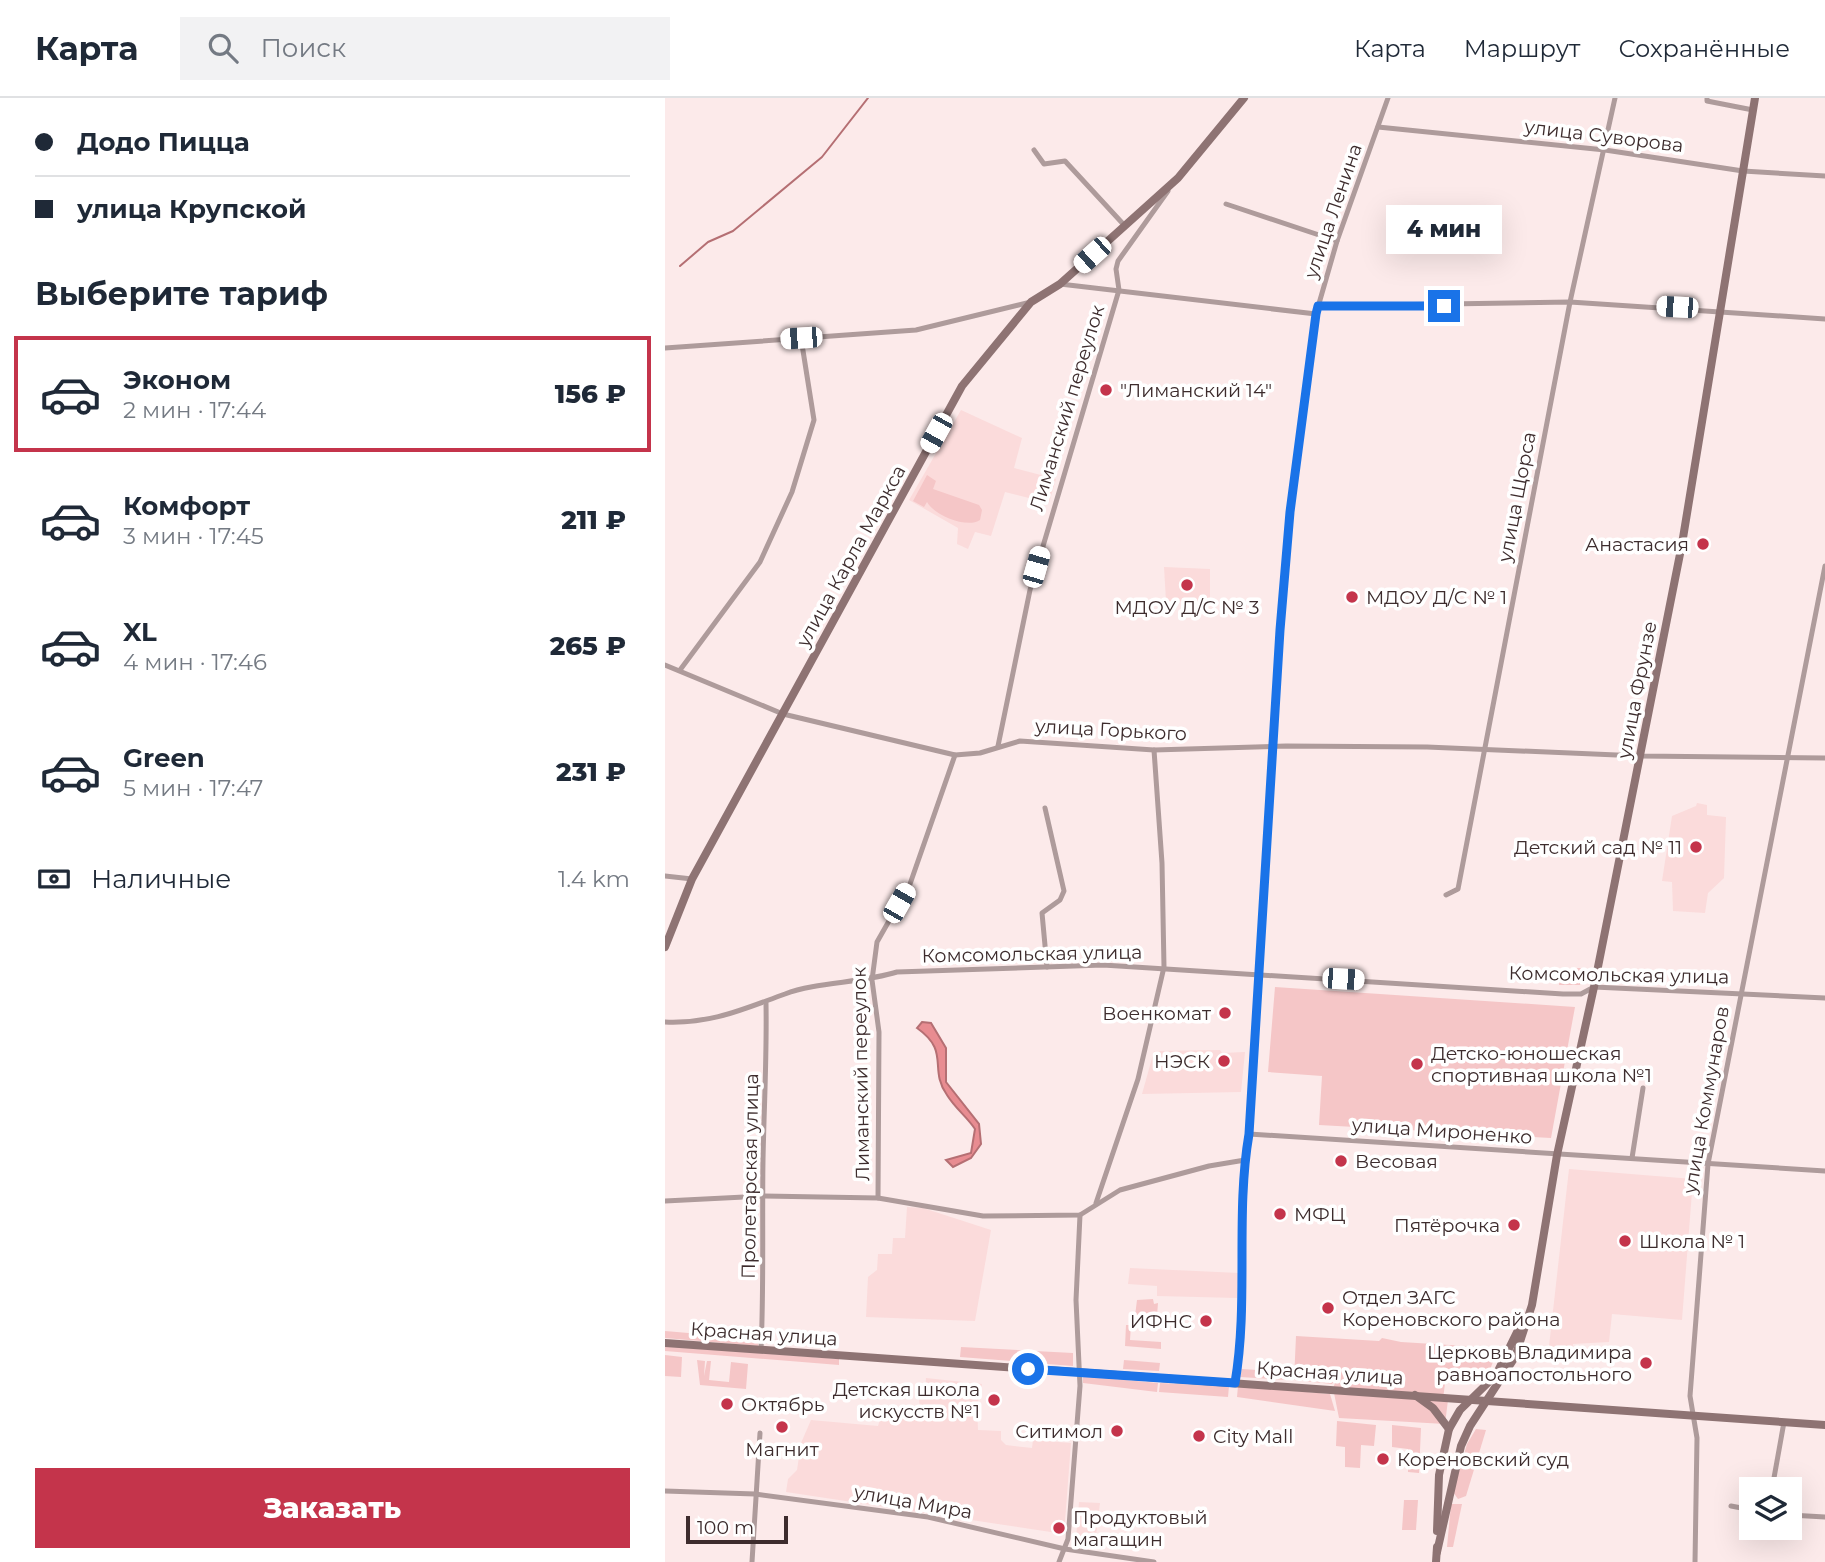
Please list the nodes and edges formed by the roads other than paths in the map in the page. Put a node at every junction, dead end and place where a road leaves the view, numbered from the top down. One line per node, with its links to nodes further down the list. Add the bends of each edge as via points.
1 (1244, 98): 12 (main road, улица Карла Маркса)
2 (1388, 98): 7 (street, улица Ленина)
3 (1615, 98): 9 (street, улица Щорса)
4 (1707, 98): 6 (street)
5 (1755, 98): 6 (main road, улица Фрунзе)
6 (1753, 110): 10 (main road, улица Фрунзе)
7 (1378, 127): 9 (street, улица Суворова); 15 (street, улица Ленина)
8 (1034, 150): 14 (street, via 1044,164 1065,161)
9 (1605, 150): 10 (street, улица Суворова); 19 (street, улица Щорса)
10 (1743, 171): 11 (street, улица Суворова); 21 (main road, улица Фрунзе)
11 (1825, 176)
12 (1178, 178): 14 (main road, улица Карла Маркса); 17 (street, Лиманский переулок, via 1124,249 1116,269)
13 (1226, 204): 15 (street)
14 (1125, 226): 16 (main road, улица Карла Маркса)
15 (1337, 241): 20 (street, улица Ленина)
16 (1059, 284): 17 (street); 18 (main road, улица Карла Маркса)
17 (1119, 290): 22 (street); 30 (street, Лиманский переулок, via 1030,590)
18 (1031, 302): 24 (street, via 916,330); 29 (main road, улица Карла Маркса, via 962,386)
19 (1570, 302): 20 (street); 21 (street); 32 (street, улица Щорса)
20 (1318, 306): 22 (street, улица Ленина)
21 (1720, 310): 23 (street); 35 (main road, улица Фрунзе, via 1682,544)
22 (1316, 314): 31 (street, улица Ленина, via 1290,512)
23 (1825, 319)
24 (801, 338): 25 (street); 28 (street, via 814,420 792,492 760,562)
25 (665, 348)
26 (1825, 566): 36 (street, улица Коммунаров)
27 (665, 665): 28 (street, улица Горького)
28 (680, 670): 29 (street, улица Горького)
29 (783, 714): 34 (street, улица Горького); 40 (main road, улица Карла Маркса)
30 (998, 746): 33 (street, улица Горького, via 1020,741); 34 (street, улица Горького)
31 (1273, 747): 32 (street, улица Горького); 33 (street, улица Горького); 45 (street, улица Ленина)
32 (1487, 749): 35 (street, улица Горького); 41 (street, улица Щорса, via 1458,890)
33 (1154, 751): 44 (street)
34 (955, 755): 46 (street, Лиманский переулок, via 910,884 877,942)
35 (1640, 756): 36 (street, улица Горького); 47 (main road, улица Фрунзе)
36 (1787, 757): 37 (street, улица Горького); 48 (street, улица Коммунаров)
37 (1825, 758)
38 (1045, 808): 43 (street, via 1064,891 1042,914)
39 (665, 876): 40 (street)
40 (692, 878): 42 (main road, улица Карла Маркса)
41 (1446, 895)
42 (665, 947)
43 (1047, 967): 44 (street, Комсомольская улица); 46 (street, Комсомольская улица, via 897,972)
44 (1164, 967): 45 (street, Комсомольская улица); 62 (street, via 1137,1079)
45 (1259, 975): 47 (street, Комсомольская улица, via 1563,994 1581,994); 53 (street, улица Ленина)
46 (872, 980): 50 (street, Комсомольская улица, via 787,993); 60 (street, Лиманский переулок, via 879,1032)
47 (1594, 987): 48 (street, Комсомольская улица); 54 (main road, улица Фрунзе)
48 (1740, 992): 49 (street, Комсомольская улица); 57 (street, улица Коммунаров)
49 (1825, 998)
50 (766, 1003): 51 (street, Комсомольская улица, via 720,1019); 59 (street, Пролетарская улица)
51 (665, 1022)
52 (1643, 1088): 55 (street)
53 (1249, 1134): 54 (street, улица Мироненко); 56 (street, улица Ленина)
54 (1557, 1155): 55 (street, улица Мироненко); 64 (main road, улица Фрунзе)
55 (1632, 1158): 57 (street, улица Мироненко)
56 (1245, 1160): 62 (street, via 1120,1190); 68 (street, улица Ленина)
57 (1708, 1164): 58 (street, улица Мироненко); 72 (street, улица Коммунаров, via 1696,1285)
58 (1825, 1171)
59 (764, 1196): 60 (street); 61 (street); 66 (street, Пролетарская улица)
60 (878, 1198): 63 (street, via 983,1216)
61 (665, 1200)
62 (1095, 1204): 63 (street)
63 (1080, 1215): 67 (street, via 1076,1300)
64 (1534, 1285): 70 (main road, улица Фрунзе, via 1518,1332 1496,1375); 71 (main road, улица Фрунзе, via 1515,1357)
65 (665, 1343): 66 (main road, Красная улица)
66 (761, 1349): 67 (main road, Красная улица)
67 (1080, 1373): 68 (main road, Красная улица); 84 (street, via 1076,1465)
68 (1235, 1383): 69 (main road, Красная улица)
69 (1413, 1394): 70 (main road, Красная улица); 75 (main road, via 1433,1408)
70 (1474, 1398): 71 (main road, Красная улица); 75 (main road, улица Фрунзе)
71 (1490, 1399): 72 (main road, Красная улица); 85 (main road, улица Фрунзе, via 1461,1446)
72 (1692, 1416): 73 (main road, Красная улица); 90 (street, улица Коммунаров, via 1697,1438)
73 (1784, 1422): 74 (main road, Красная улица); 77 (street)
74 (1825, 1425)
75 (1448, 1429): 85 (main road, улица Фрунзе, via 1439,1475)
76 (760, 1433): 79 (street)
77 (1774, 1477)
78 (665, 1491): 79 (street, улица Мира)
79 (755, 1494): 84 (street, улица Мира, via 928,1517); 86 (street)
80 (1731, 1506): 81 (street)
81 (1739, 1508)
82 (1802, 1516): 83 (street)
83 (1825, 1517)
84 (1065, 1549): 87 (street); 88 (street, улица Мира)
85 (1437, 1552): 89 (main road, улица Фрунзе)
86 (751, 1562)
87 (1059, 1562)
88 (1154, 1562)
89 (1436, 1562)
90 (1695, 1562)

